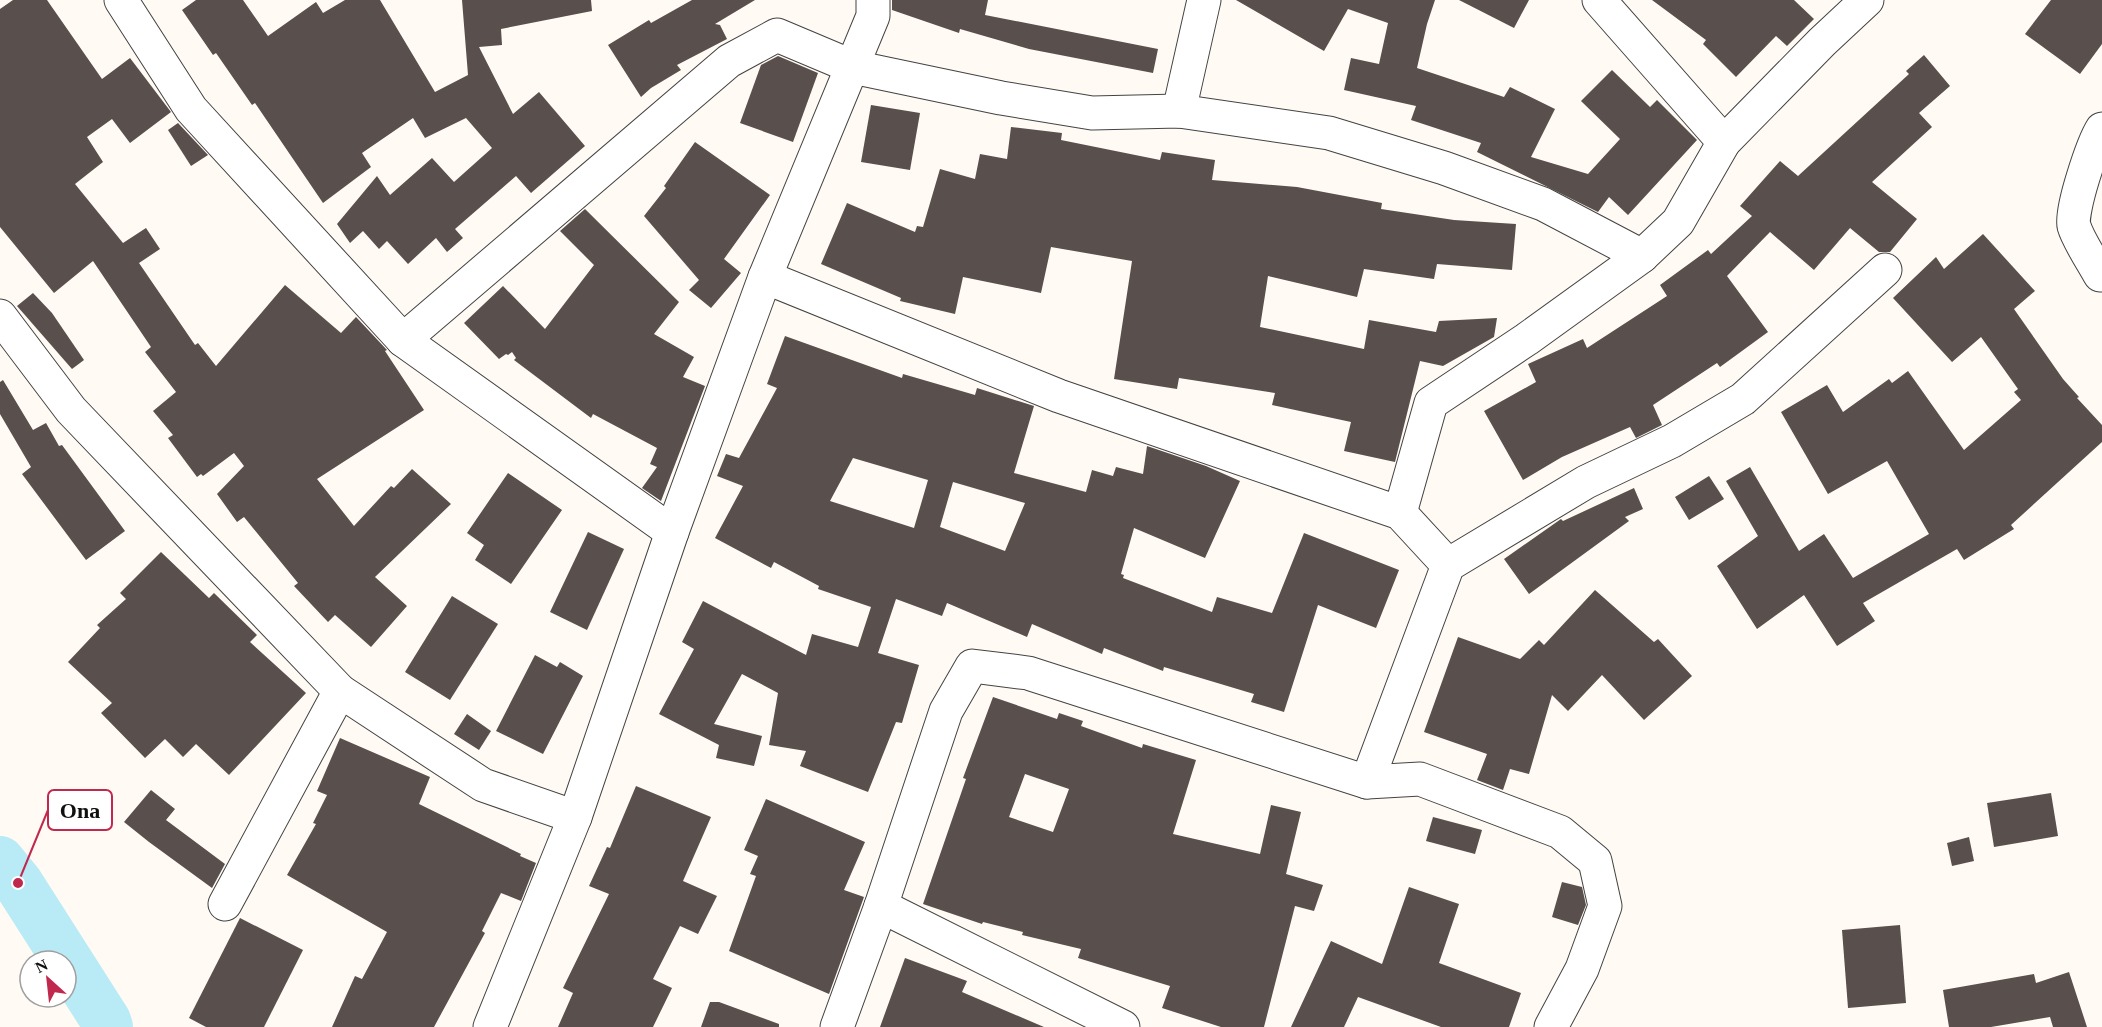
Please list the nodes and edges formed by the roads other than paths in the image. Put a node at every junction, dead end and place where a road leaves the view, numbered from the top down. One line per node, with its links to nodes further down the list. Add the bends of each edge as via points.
1 (121, 0): 15 (street, via 191,109)
2 (873, 0): 6 (street, via 873,16)
3 (1204, 0): 7 (street)
4 (1599, 0): 9 (street)
5 (1867, 0): 9 (street)
6 (853, 67): 7 (street, via 1092,113); 13 (street); 15 (street, via 777,34 729,61)
7 (1179, 111): 10 (street, via 1329,133 1444,168 1543,204)
8 (2102, 129): 12 (street, via 2079,192 2073,224)
9 (1724, 142): 10 (street, via 1678,222)
10 (1642, 256): 16 (street, via 1431,404)
11 (1885, 270): 18 (street, via 1743,399 1672,441 1586,483)
12 (2100, 275)
13 (765, 277): 16 (street, via 1059,396); 17 (street)
14 (0, 316): 19 (street, via 71,410)
15 (403, 340): 17 (street)
16 (1400, 513): 18 (street)
17 (672, 532): 21 (street)
18 (1448, 565): 20 (street)
19 (340, 691): 21 (street, via 483,785); 22 (street)
20 (1367, 782): 23 (street, via 1028,673 972,666 946,711); 27 (street, via 1420,779 1560,832 1595,861 1605,906 1582,969)
21 (576, 817): 24 (street)
22 (225, 904)
23 (882, 906): 25 (street); 26 (street)
24 (490, 1027)
25 (837, 1027)
26 (1123, 1027)
27 (1551, 1027)

